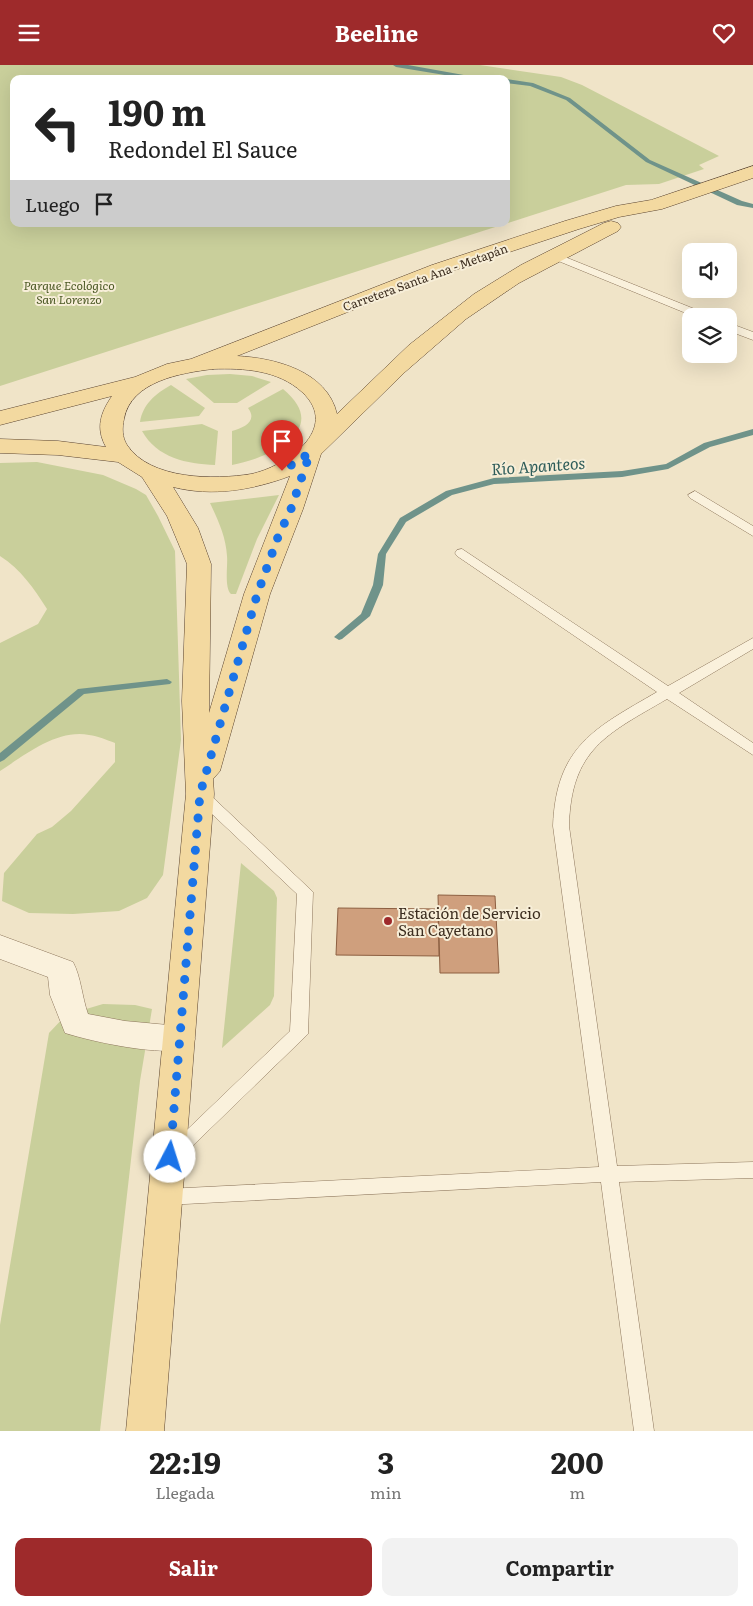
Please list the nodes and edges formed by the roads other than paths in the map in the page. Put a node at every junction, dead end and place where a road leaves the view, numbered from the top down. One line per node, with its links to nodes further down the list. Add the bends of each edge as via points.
1 (748, 173): 2 (main road, Carretera Santa Ana - Metapán)
2 (655, 205): 3 (main road, Carretera Santa Ana - Metapán); 7 (main road, Carretera Santa Ana - Metapán, via 590,220 439,269)
3 (555, 256): 4 (lane); 11 (main road, Carretera Santa Ana - Metapán, via 483,297 418,347)
4 (683, 308)
5 (737, 330): 6 (lane)
6 (753, 336)
7 (199, 363): 8 (main road, via 170,370); 11 (main road, via 251,363 300,380 317,395 326,411 325,429)
8 (145, 381): 9 (main road); 12 (main road, via 126,395 112,416 112,435)
9 (0, 419)
10 (0, 446): 12 (main road, via 58,448)
11 (313, 450): 13 (main road, via 282,471 236,483 187,483); 20 (main road, via 257,595)
12 (124, 456): 13 (main road)
13 (151, 473): 20 (main road, via 173,503 199,564 195,701)
14 (695, 495): 15 (lane)
15 (753, 532)
16 (462, 553): 18 (lane)
17 (753, 643): 18 (lane)
18 (670, 692): 19 (lane); 25 (lane, via 608,727 587,745 571,769 561,797 561,825)
19 (753, 750)
20 (200, 794): 22 (main road); 23 (lane, via 306,892 299,1035)
21 (0, 947): 22 (street, via 62,969 76,1025)
22 (179, 1039): 23 (main road)
23 (170, 1157): 26 (main road)
24 (753, 1170): 25 (lane)
25 (610, 1174): 26 (lane); 28 (lane)
26 (166, 1197): 27 (main road)
27 (146, 1431)
28 (644, 1431)

